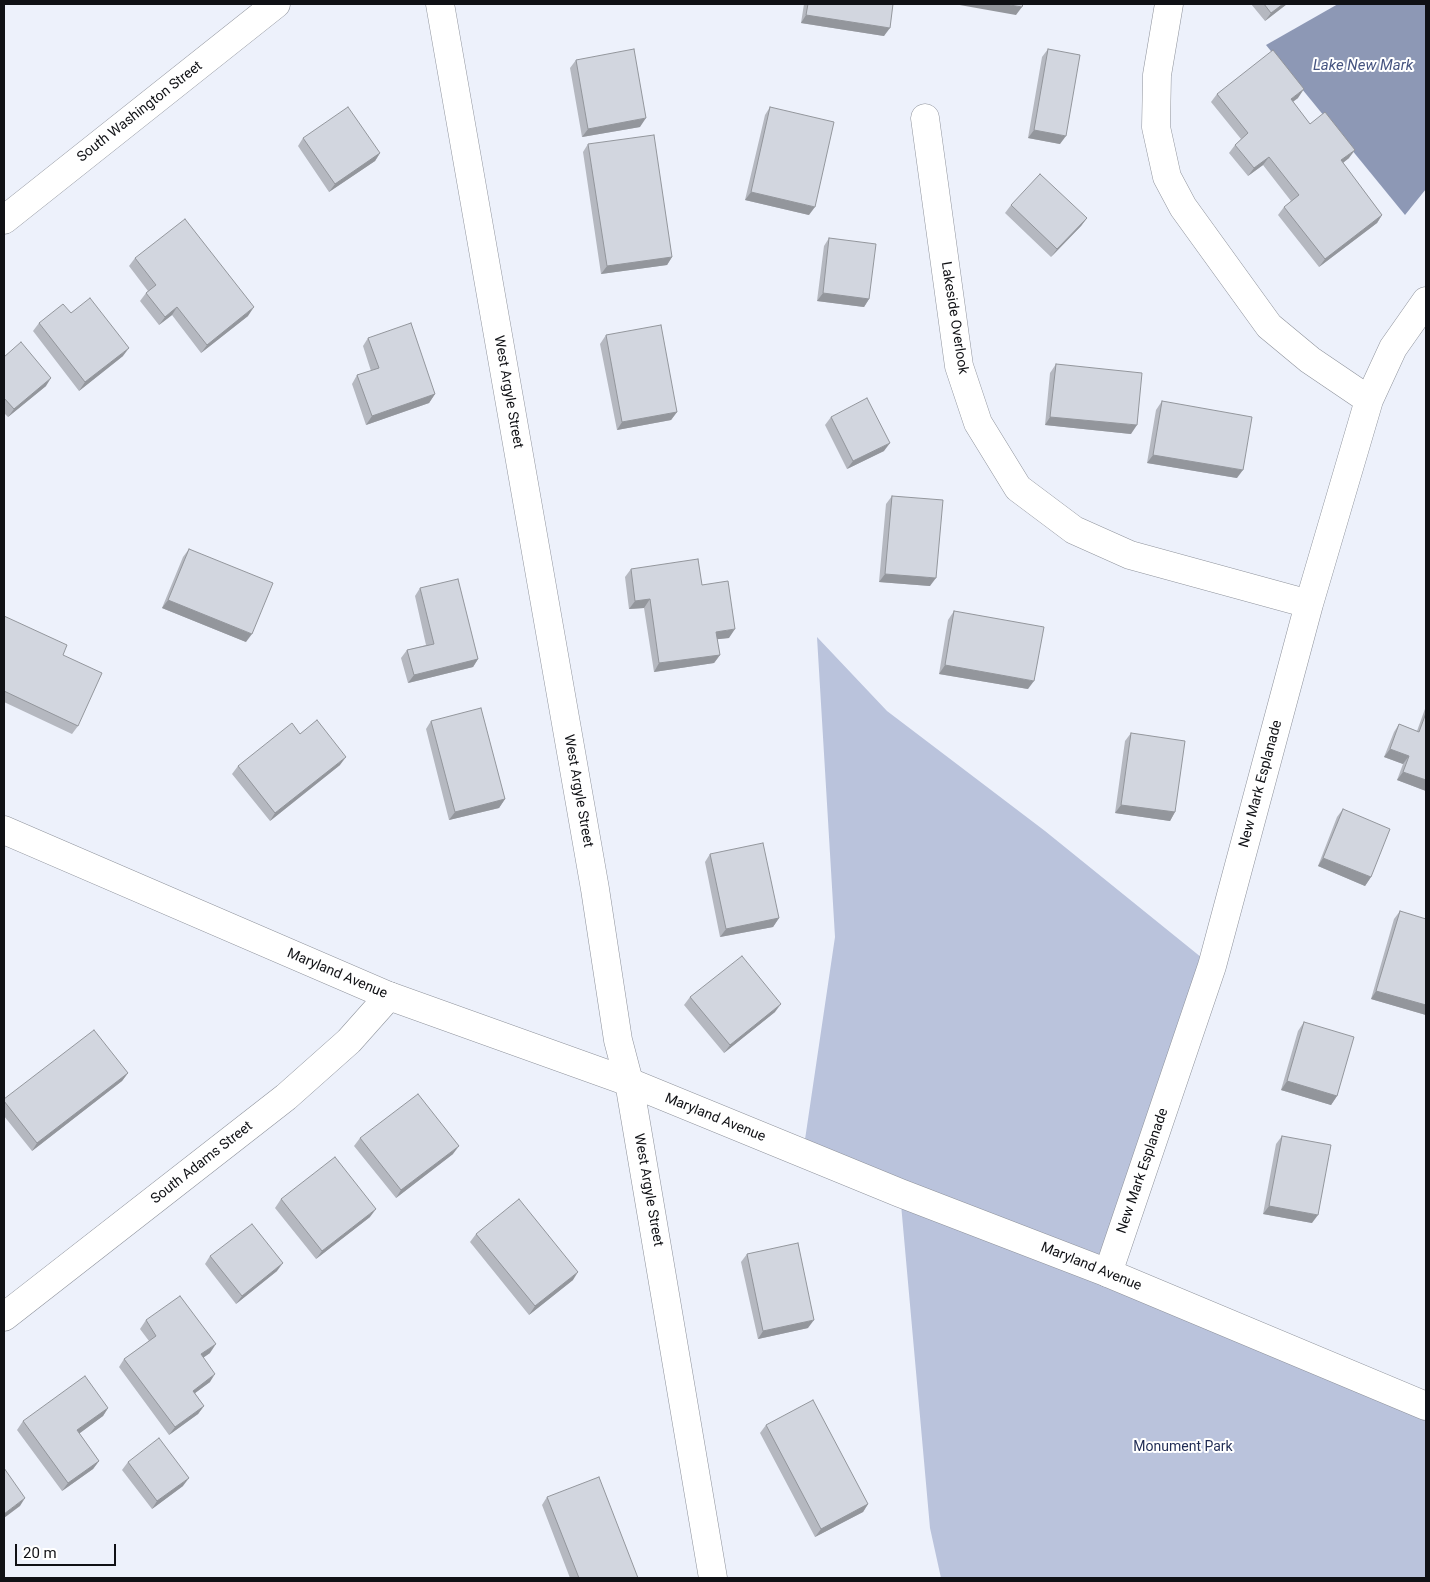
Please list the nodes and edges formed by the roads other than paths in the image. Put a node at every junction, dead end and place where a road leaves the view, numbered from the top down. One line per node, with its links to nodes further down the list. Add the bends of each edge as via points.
1 (276, 4): 5 (street, South Washington Street)
2 (440, 4): 11 (street, West Argyle Street, via 595,889 618,1040)
3 (1169, 4): 7 (street, via 1157,75 1156,128 1167,177 1183,207 1269,326 1310,360)
4 (926, 118): 8 (street, Lakeside Overlook, via 959,366 978,423 1018,488 1074,530 1130,555)
5 (4, 220)
6 (1426, 301): 7 (street, New Mark Esplanade, via 1393,348)
7 (1369, 400): 8 (street, New Mark Esplanade)
8 (1309, 604): 12 (street, New Mark Esplanade, via 1212,966)
9 (4, 830): 10 (street, Maryland Avenue)
10 (389, 996): 11 (street, Maryland Avenue); 13 (street, South Adams Street, via 349,1041 286,1097)
11 (629, 1082): 12 (street, Maryland Avenue, via 900,1193); 15 (street, West Argyle Street)
12 (1108, 1273): 14 (street, Maryland Avenue)
13 (4, 1317)
14 (1426, 1406)
15 (713, 1578)

